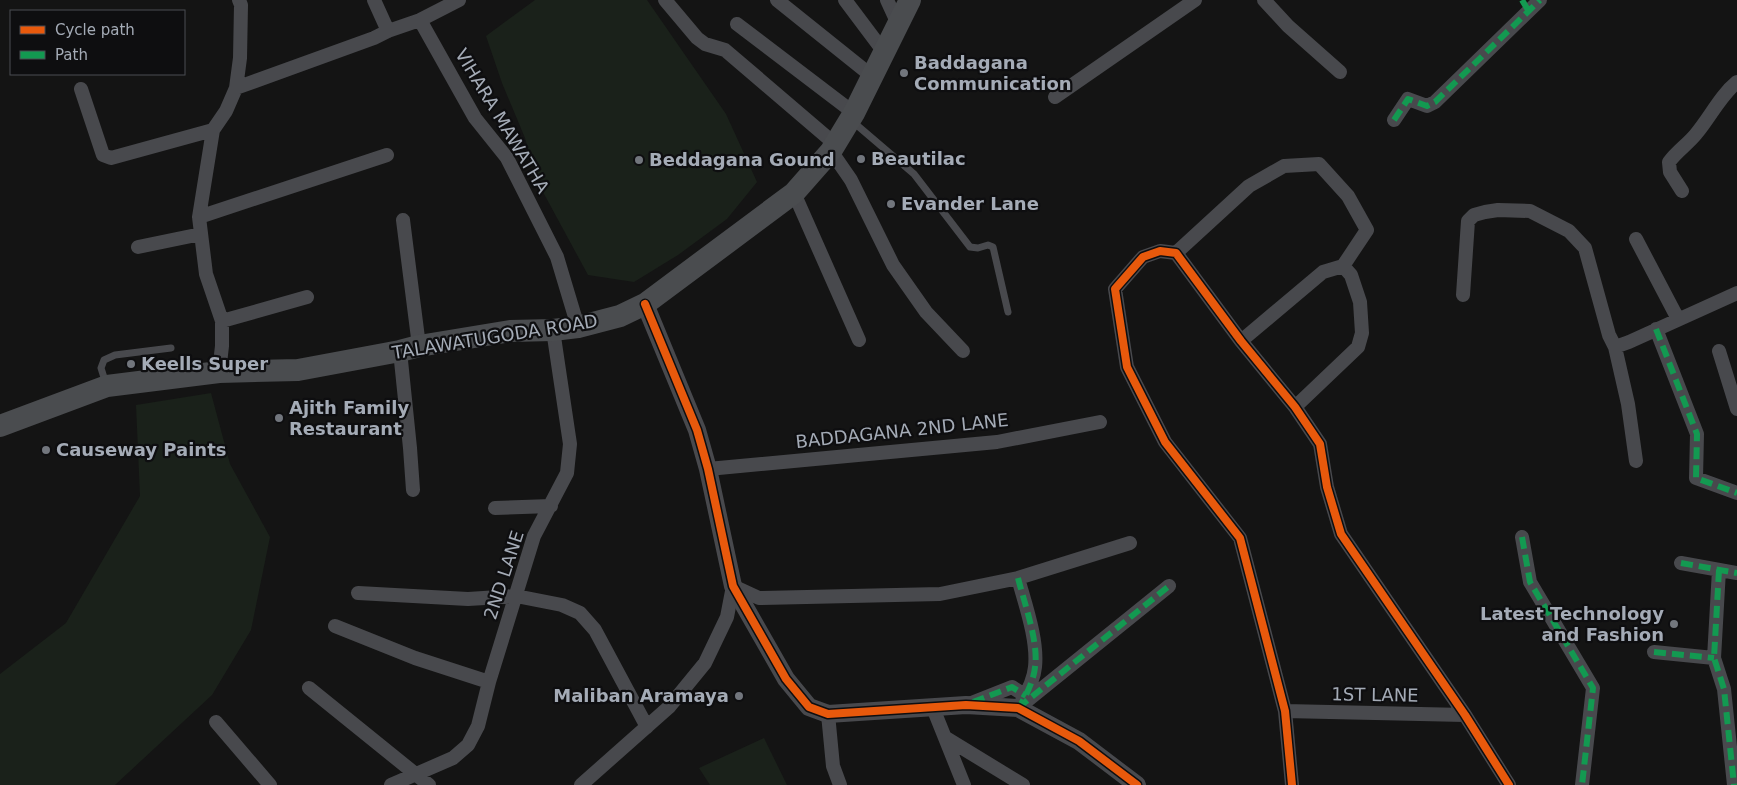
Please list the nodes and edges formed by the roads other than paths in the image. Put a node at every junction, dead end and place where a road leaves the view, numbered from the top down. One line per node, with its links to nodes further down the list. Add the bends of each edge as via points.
1 (239, 0): 21 (street, via 240,58)
2 (374, 0): 16 (street)
3 (459, 0): 13 (street)
4 (665, 0): 27 (street, via 697,38 725,50)
5 (777, 0): 19 (street)
6 (845, 0): 17 (street)
7 (887, 0): 15 (street)
8 (910, 0): 15 (main road, TALAWATUGODA ROAD)
9 (1195, 0): 23 (street)
10 (1264, 0): 18 (street)
11 (1540, 0): 12 (street)
12 (1525, 5): 25 (street, via 1435,102 1427,106 1408,99)
13 (420, 20): 16 (street); 45 (street, VIHARA MAWATHA, via 475,118 507,158 557,257)
14 (737, 24): 24 (street)
15 (898, 24): 17 (main road, TALAWATUGODA ROAD)
16 (388, 31): 21 (street)
17 (884, 52): 19 (main road, TALAWATUGODA ROAD)
18 (1340, 72)
19 (873, 77): 24 (main road, TALAWATUGODA ROAD)
20 (1737, 82): 29 (street, via 1726,91 1696,134 1669,162 1670,172)
21 (236, 88): 26 (street, via 226,111)
22 (81, 90): 26 (street, via 103,155 111,158)
23 (1055, 97)
24 (852, 116): 27 (main road, TALAWATUGODA ROAD); 42 (lane, via 914,174 970,247 988,244 993,247)
25 (1394, 120)
26 (212, 130): 31 (street)
27 (833, 147): 30 (main road, TALAWATUGODA ROAD); 53 (street, via 893,266 926,312)
28 (387, 155): 31 (street)
29 (1682, 192)
30 (794, 193): 41 (main road, TALAWATUGODA ROAD); 48 (street)
31 (199, 217): 33 (street)
32 (403, 220): 52 (street)
33 (201, 234): 35 (street); 44 (street, via 206,274)
34 (1636, 239): 43 (street)
35 (138, 247)
36 (1176, 253): 37 (street, via 1249,186 1284,166 1319,164 1348,196 1367,230); 49 (street); 84 (street, via 1160,251 1143,257 1115,289 1127,367 1165,442 1240,538)
37 (1343, 266): 49 (street, via 1323,272); 57 (street, via 1351,275 1360,302 1362,333 1358,347)
38 (1737, 293): 43 (street)
39 (1463, 295): 50 (street, via 1468,222 1474,215 1486,212 1530,211 1569,231 1585,248)
40 (307, 297): 44 (street)
41 (644, 304): 45 (main road, TALAWATUGODA ROAD, via 620,316); 62 (street, via 697,430)
42 (1008, 312)
43 (1678, 319): 47 (street)
44 (222, 322): 55 (street)
45 (578, 327): 46 (main road, TALAWATUGODA ROAD)
46 (553, 330): 52 (main road, TALAWATUGODA ROAD, via 510,331); 65 (street, 2ND LANE, via 570,444 567,473)
47 (1656, 330): 50 (street); 64 (street, via 1697,434 1696,478)
48 (859, 340)
49 (1241, 341): 57 (street)
50 (1614, 347): 61 (street, via 1628,404)
51 (171, 348): 56 (lane, via 115,355 104,360 101,368)
52 (410, 349): 55 (main road, TALAWATUGODA ROAD, via 298,370); 63 (street)
53 (963, 351)
54 (1719, 351): 58 (street)
55 (219, 372): 56 (main road, TALAWATUGODA ROAD)
56 (107, 386): 60 (main road, TALAWATUGODA ROAD)
57 (1295, 407): 86 (street, via 1320,444 1327,487 1341,534)
58 (1737, 409)
59 (1100, 422): 62 (street, BADDAGANA 2ND LANE, via 997,442)
60 (0, 426)
61 (1636, 460)
62 (708, 469): 73 (street)
63 (412, 490)
64 (1737, 493)
65 (551, 506): 66 (street); 76 (street, 2ND LANE, via 534,536)
66 (495, 508)
67 (1522, 537): 101 (street, via 1530,582 1593,688)
68 (1130, 543): 72 (street)
69 (1681, 562): 70 (street)
70 (1718, 570): 71 (street); 79 (street)
71 (1737, 572)
72 (1018, 578): 73 (street, via 940,594 759,598); 82 (street, via 1033,636 1035,667)
73 (733, 586): 85 (street, via 786,678 809,707); 88 (street, via 727,617 705,663 669,707)
74 (1169, 586): 82 (street)
75 (358, 593): 76 (street, via 468,598)
76 (516, 596): 80 (street, 2ND LANE); 88 (street, via 562,605 580,613 588,621)
77 (335, 626): 80 (street, via 415,658)
78 (1654, 652): 79 (street)
79 (1714, 658): 102 (street, via 1724,689)
80 (490, 682): 90 (street, 2ND LANE, via 478,726 468,745 453,758)
81 (309, 688): 90 (street)
82 (1022, 702): 83 (street); 98 (street)
83 (933, 708): 85 (street); 89 (street)
84 (1285, 712): 86 (street, 1ST LANE); 99 (street)
85 (828, 714): 95 (street, via 833,766)
86 (1465, 716): 100 (street)
87 (216, 722): 92 (street)
88 (647, 727): 91 (street)
89 (946, 738): 96 (street); 97 (street)
90 (417, 774): 93 (street, 2ND LANE); 94 (street)
91 (584, 784)
92 (270, 785)
93 (391, 785)
94 (429, 785)
95 (840, 785)
96 (964, 785)
97 (1023, 785)
98 (1137, 785)
99 (1292, 785)
100 (1509, 785)
101 (1582, 785)
102 (1734, 785)

